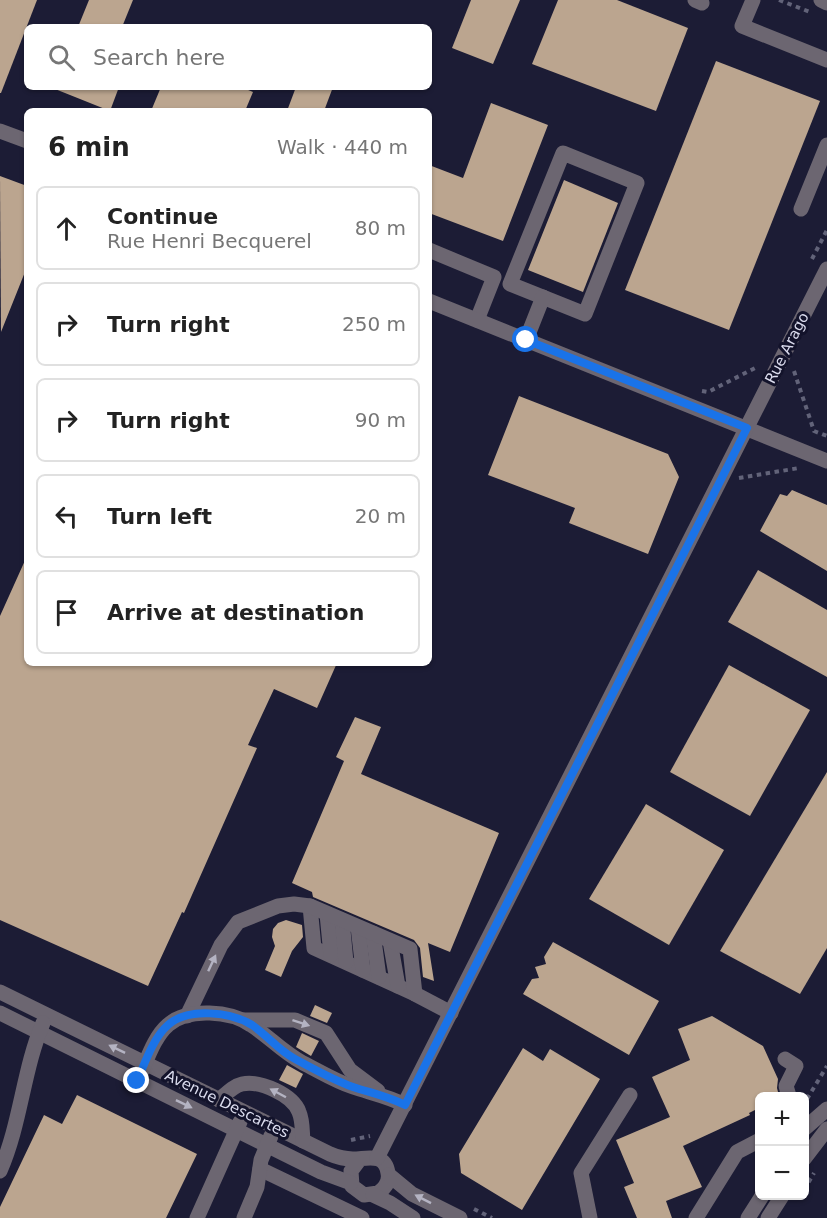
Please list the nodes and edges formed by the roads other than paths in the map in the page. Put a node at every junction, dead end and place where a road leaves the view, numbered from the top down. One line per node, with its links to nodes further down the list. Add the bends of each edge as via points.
1 (753, 0): 4 (street, via 742,26)
2 (821, 0): 3 (street)
3 (827, 3)
4 (827, 60)
5 (0, 131): 6 (street)
6 (24, 140)
7 (827, 145): 8 (street)
8 (801, 209)
9 (432, 251): 13 (street, via 494,277)
10 (827, 269): 15 (street, Rue Arago)
11 (543, 297): 11 (street, via 510,284 562,153 637,183 585,314); 14 (street)
12 (432, 302): 13 (street)
13 (477, 320): 14 (street)
14 (526, 340): 15 (street)
15 (747, 428): 16 (street); 30 (street, Rue Arago)
16 (827, 460)
17 (310, 906): 18 (street); 22 (street, via 314,948); 32 (street, one-way to 17, via 221,945 238,922 278,906)
18 (334, 917): 19 (street); 22 (street); 23 (street)
19 (358, 927): 20 (street); 24 (street)
20 (373, 933): 21 (street); 25 (street)
21 (390, 941): 26 (street); 28 (street, via 410,949)
22 (331, 955): 23 (street)
23 (346, 962): 24 (street)
24 (363, 970): 25 (street)
25 (379, 977): 26 (street)
26 (398, 986): 28 (street)
27 (0, 992): 31 (street, Avenue Descartes)
28 (415, 994): 30 (street)
29 (0, 1013): 34 (street, Avenue Descartes)
30 (451, 1013): 42 (street, Rue Arago)
31 (47, 1015): 34 (street); 36 (street, Avenue Descartes, one-way to 31)
32 (187, 1016): 33 (street, via 211,1014); 36 (street, via 168,1025)
33 (244, 1020): 39 (street, via 286,1054 340,1082); 39 (street, one-way to 39, via 295,1020 326,1033 350,1070)
34 (39, 1033): 37 (street, Avenue Descartes); 55 (street, via 16,1130)
35 (785, 1059): 38 (street, via 796,1066 786,1086)
36 (145, 1063): 37 (street); 41 (street, Avenue Descartes)
37 (137, 1081): 47 (street, Avenue Descartes, one-way to 47)
38 (788, 1092)
39 (381, 1093): 42 (street)
40 (630, 1095): 66 (street, via 581,1173)
41 (219, 1100): 44 (street, Avenue Descartes); 48 (street, one-way to 41, via 300,1113 285,1096 249,1083 237,1085)
42 (405, 1105): 52 (street, Rue Arago)
43 (827, 1109): 45 (street)
44 (245, 1113): 46 (street, Avenue Descartes); 47 (street)
45 (812, 1126): 51 (street)
46 (275, 1128): 48 (street, Avenue Descartes); 50 (street)
47 (237, 1130): 50 (street, Avenue Descartes); 62 (street)
48 (303, 1141): 53 (street, Avenue Descartes, via 337,1157)
49 (755, 1142): 67 (street, via 737,1152)
50 (267, 1145): 54 (street); 57 (street, Avenue Descartes)
51 (807, 1146)
52 (377, 1158): 53 (street, Avenue Descartes); 56 (street)
53 (360, 1159): 57 (street, via 352,1168)
54 (260, 1169): 61 (street); 63 (street)
55 (0, 1171)
56 (389, 1176): 58 (street, via 383,1190); 65 (street, one-way to 56, via 412,1194)
57 (351, 1183): 58 (street, Avenue Descartes, via 358,1192)
58 (370, 1195): 61 (street); 64 (street, Avenue Descartes)
59 (759, 1200): 68 (street)
60 (779, 1200): 69 (street)
61 (360, 1217)
62 (197, 1218)
63 (244, 1218)
64 (413, 1218)
65 (460, 1218)
66 (590, 1218)
67 (696, 1218)
68 (748, 1218)
69 (768, 1218)

